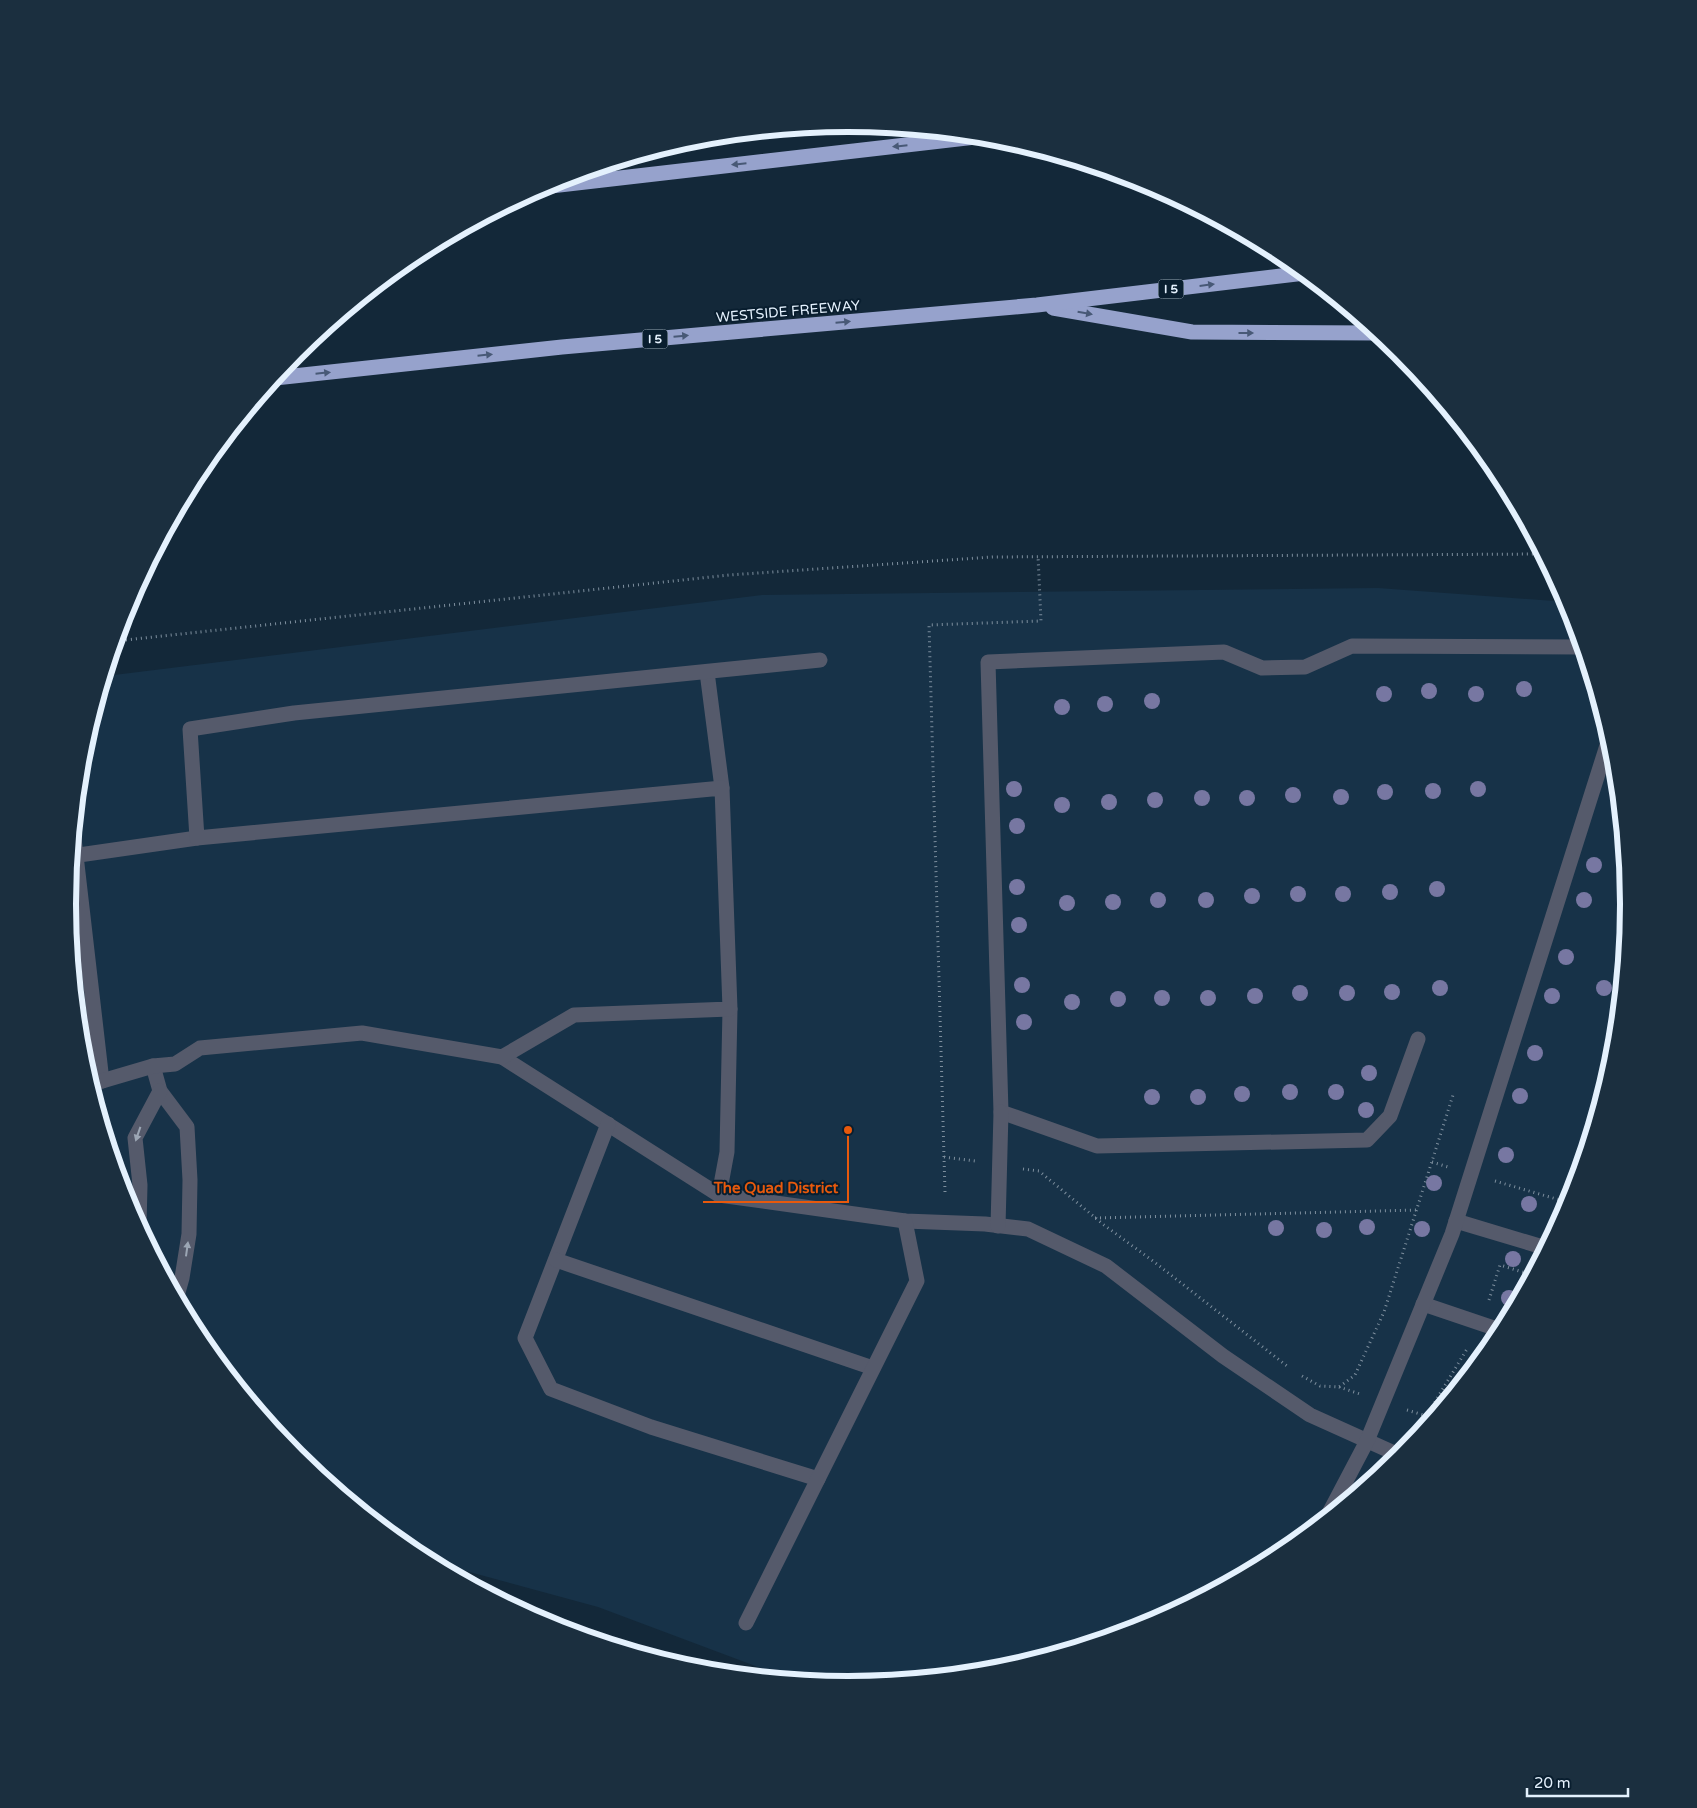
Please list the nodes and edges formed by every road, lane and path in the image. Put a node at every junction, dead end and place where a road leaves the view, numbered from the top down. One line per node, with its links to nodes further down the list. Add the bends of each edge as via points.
1 (956, 139): 2 (highway, one-way to 2)
2 (573, 183)
3 (1295, 274): 4 (highway, WESTSIDE FREEWAY / I 5, one-way to 3)
4 (1037, 305): 5 (highway, one-way to 5, via 1192,332); 6 (highway, WESTSIDE FREEWAY / I 5, one-way to 4, via 562,347)
5 (1369, 333)
6 (285, 377)
7 (1537, 554): 8 (path)
8 (1038, 556): 9 (path, via 729,575); 28 (path, via 1040,621 929,625)
9 (123, 640)
10 (1577, 647): 26 (street, via 1352,646 1305,667 1262,668 1224,652 988,662)
11 (820, 660): 12 (street)
12 (707, 672): 14 (street); 15 (street, via 294,713 190,729)
13 (1605, 751): 31 (street)
14 (722, 788): 15 (street); 18 (street)
15 (197, 838): 16 (street)
16 (78, 855)
17 (77, 884): 22 (street)
18 (730, 1009): 20 (street, via 574,1015); 33 (street, via 727,1152)
19 (1418, 1039): 26 (street, via 1390,1116 1367,1140 1097,1146)
20 (502, 1057): 21 (street, via 362,1033 200,1048 175,1064); 27 (street)
21 (153, 1066): 23 (street); 24 (street)
22 (95, 1071)
23 (98, 1082)
24 (160, 1091): 36 (street, one-way to 36, via 135,1138); 43 (street, one-way to 24, via 189,1234 187,1127)
25 (1454, 1092): 29 (path)
26 (1001, 1112): 30 (street)
27 (608, 1124): 33 (street); 42 (street)
28 (944, 1157): 30 (path); 32 (path)
29 (1432, 1162): 31 (path); 35 (path)
30 (1000, 1165): 37 (path, via 1039,1171); 40 (street)
31 (1471, 1174): 34 (path); 39 (street)
32 (944, 1192)
33 (719, 1195): 38 (street)
34 (1562, 1201)
35 (1417, 1210): 37 (path); 48 (path, via 1384,1312 1355,1375 1338,1387 1320,1386)
36 (140, 1211)
37 (1095, 1218): 46 (path)
38 (905, 1221): 40 (street); 47 (street, via 917,1281)
39 (1456, 1221): 41 (street); 44 (street)
40 (998, 1226): 49 (street, via 1028,1230 1106,1266 1223,1356 1310,1416)
41 (1541, 1246)
42 (556, 1260): 47 (street); 51 (street, via 525,1338 552,1389 651,1427)
43 (179, 1288)
44 (1423, 1304): 45 (street); 49 (street)
45 (1494, 1328)
46 (1288, 1367)
47 (873, 1368): 51 (street)
48 (1295, 1373)
49 (1367, 1441): 50 (street); 52 (street)
50 (1393, 1452)
51 (818, 1479): 53 (street)
52 (1333, 1505)
53 (746, 1623)

